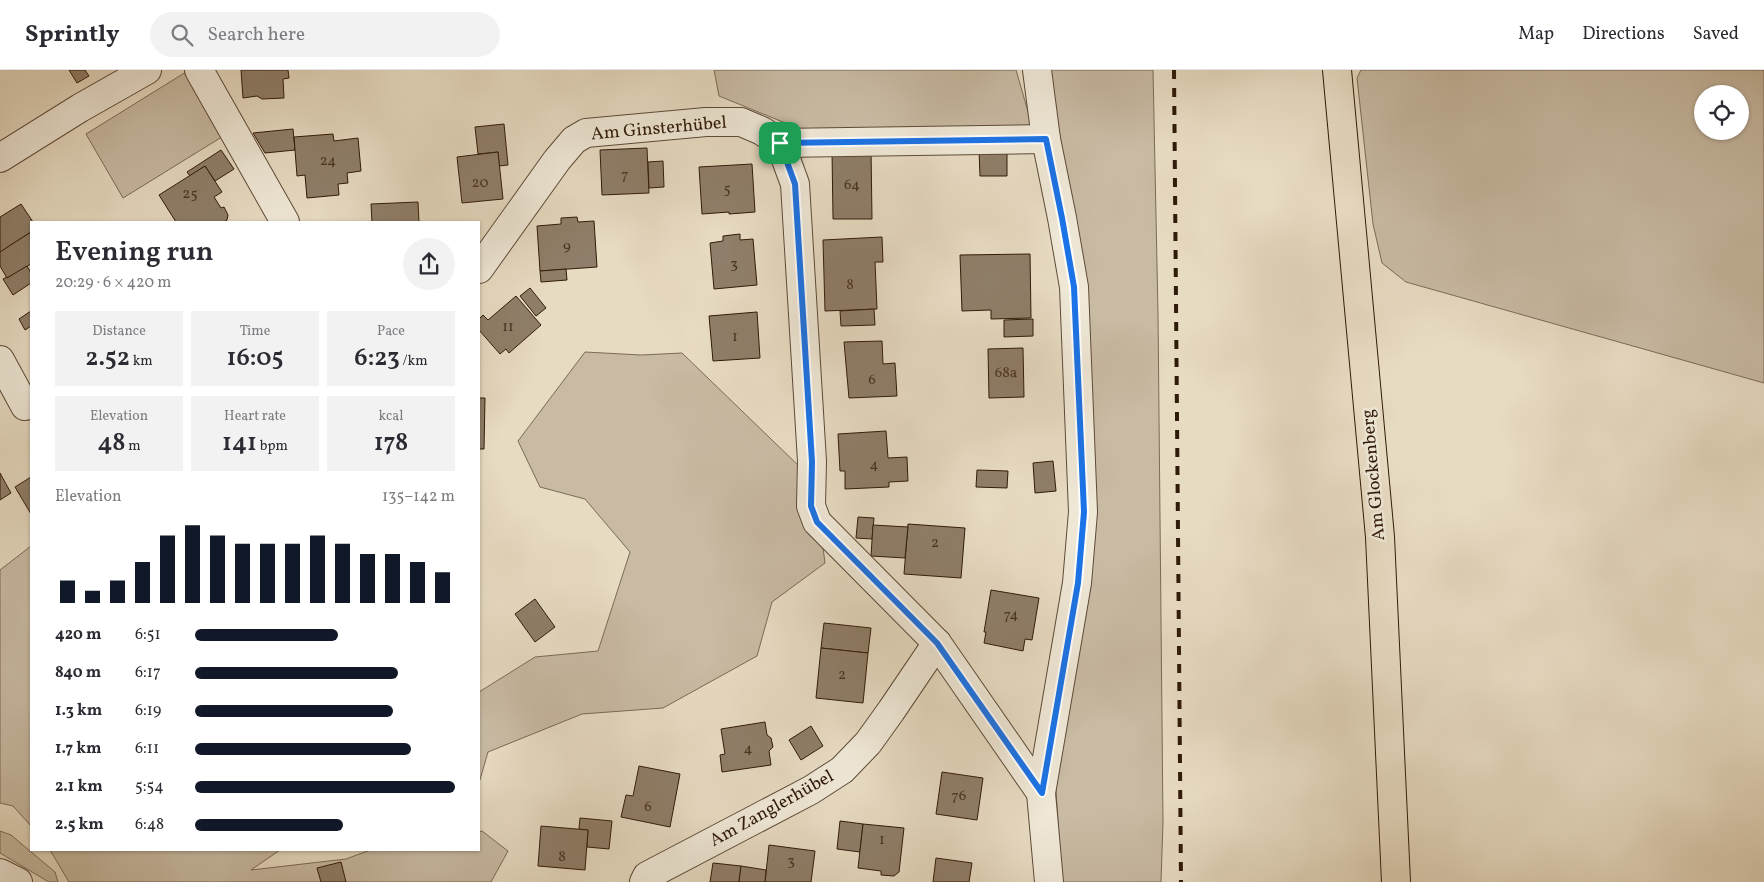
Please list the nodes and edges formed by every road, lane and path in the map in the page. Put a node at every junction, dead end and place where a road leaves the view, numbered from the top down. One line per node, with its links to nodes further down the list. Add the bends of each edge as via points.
1 (147, 70): 7 (street)
2 (199, 70): 8 (street)
3 (1037, 70): 5 (street)
4 (1337, 70): 18 (main road, Am Glockenberg, via 1380,537)
5 (1046, 139): 6 (street); 13 (street, via 1074,287 1084,512 1078,583)
6 (780, 143): 9 (street, Am Ginsterhübel, via 742,122 706,122 586,133 574,140 557,160); 12 (street, via 795,184 811,452 811,506 817,522)
7 (0, 158)
8 (284, 221)
9 (480, 268)
10 (0, 360): 11 (street)
11 (25, 406)
12 (937, 643): 13 (street); 16 (street, Am Zanglerhübel, via 874,735 842,770 811,790 648,876)
13 (1042, 793): 17 (street)
14 (0, 873): 15 (street)
15 (18, 882)
16 (644, 882)
17 (1048, 882)
18 (1396, 882)

